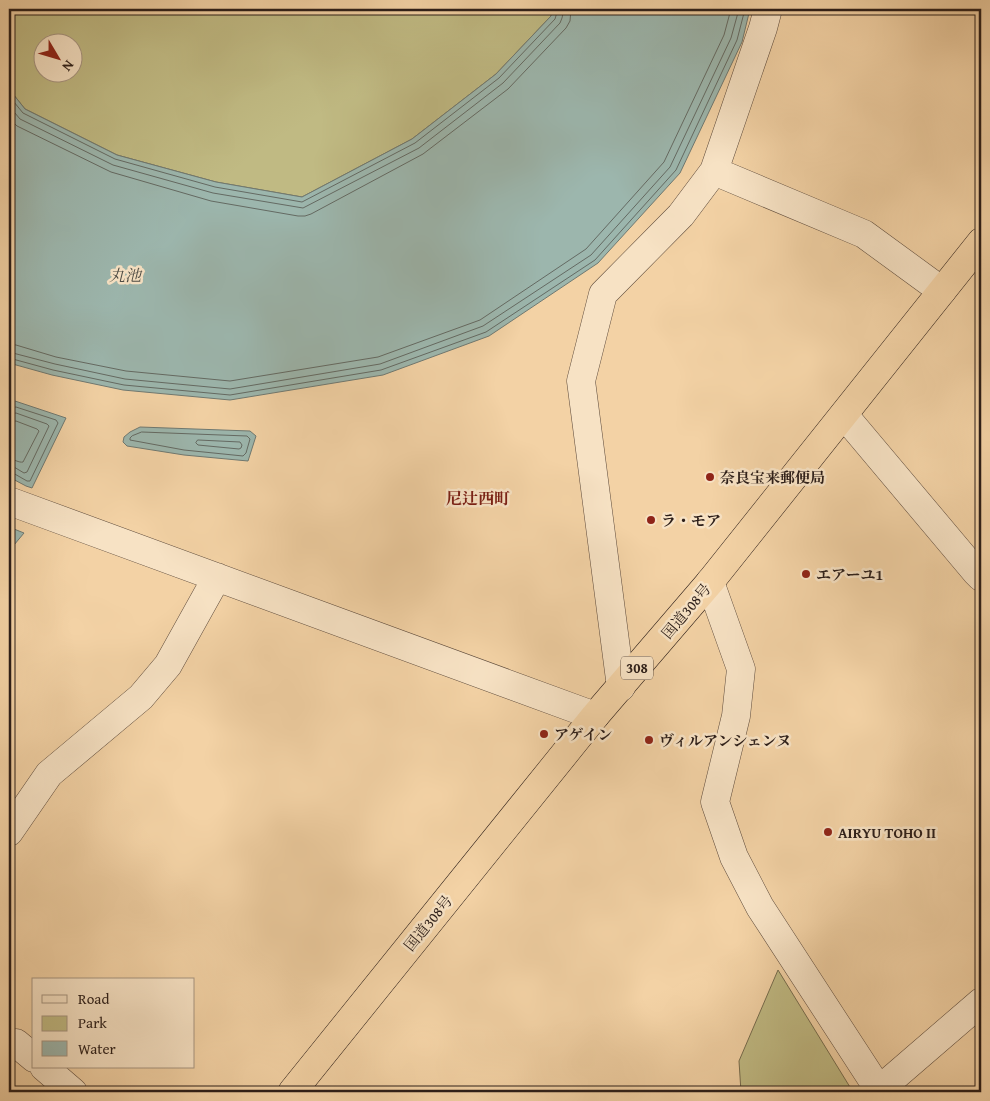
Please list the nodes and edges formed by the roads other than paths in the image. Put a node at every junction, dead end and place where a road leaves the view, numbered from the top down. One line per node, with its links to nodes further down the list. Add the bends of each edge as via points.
1 (768, 9): 2 (street)
2 (714, 172): 4 (street, via 864,234); 10 (street, via 681,215 603,294 581,381)
3 (981, 242): 4 (highway, 国道308号 / 308)
4 (942, 291): 5 (highway, 国道308号 / 308)
5 (844, 415): 8 (street); 9 (highway, 国道308号 / 308)
6 (9, 501): 7 (street)
7 (217, 577): 11 (street); 12 (street, via 168,665 141,697 49,774)
8 (981, 577)
9 (710, 582): 10 (highway, 国道308号 / 308); 13 (street, via 741,669 736,716 715,802 734,857 760,907 879,1090)
10 (621, 687): 11 (highway, 国道308号 / 308)
11 (595, 716): 18 (highway, 国道308号 / 308)
12 (9, 832)
13 (981, 1002)
14 (9, 1044): 15 (street, via 16,1043)
15 (32, 1056)
16 (45, 1068): 17 (street)
17 (73, 1092)
18 (292, 1092)

